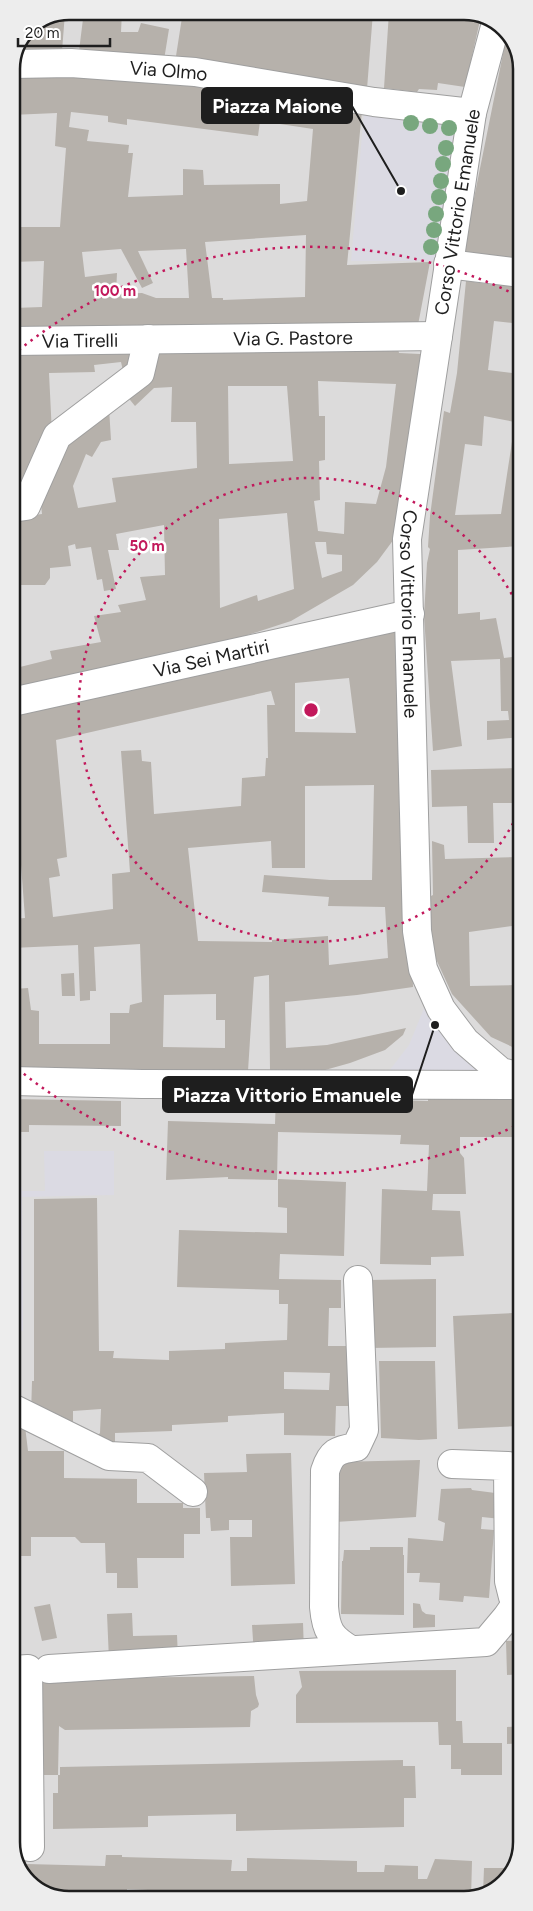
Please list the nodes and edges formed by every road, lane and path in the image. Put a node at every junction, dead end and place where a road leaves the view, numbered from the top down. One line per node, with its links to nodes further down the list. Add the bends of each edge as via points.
1 (494, 31): 3 (street, Corso Vittorio Emanuele)
2 (21, 64): 3 (street, Via Olmo, via 71,63 195,72 374,102)
3 (472, 112): 4 (street, Corso Vittorio Emanuele)
4 (448, 264): 5 (street); 6 (street, Corso Vittorio Emanuele)
5 (513, 272)
6 (438, 336): 7 (street, Via G. Pastore); 10 (street, Corso Vittorio Emanuele, via 407,539)
7 (148, 339): 8 (street, Via Tirelli); 9 (street, via 140,373 57,436 26,506)
8 (20, 341)
9 (20, 507)
10 (410, 614): 11 (street, Via Sei Martiri); 12 (street, Corso Vittorio Emanuele, via 417,931 423,969 441,1009 464,1041 501,1072)
11 (20, 700)
12 (513, 1075)
13 (20, 1081): 14 (street)
14 (513, 1085)
15 (358, 1280): 21 (street, via 364,1430 356,1447 342,1450 329,1458 325,1471 326,1626 336,1641)
16 (20, 1412): 18 (street, via 109,1456 148,1458)
17 (452, 1464): 19 (street, via 508,1466 509,1581)
18 (193, 1492)
19 (513, 1596)
20 (513, 1611): 21 (street, via 486,1642)
21 (351, 1650): 22 (street)
22 (49, 1669)
23 (20, 1670): 24 (street, via 28,1669)
24 (30, 1848)

